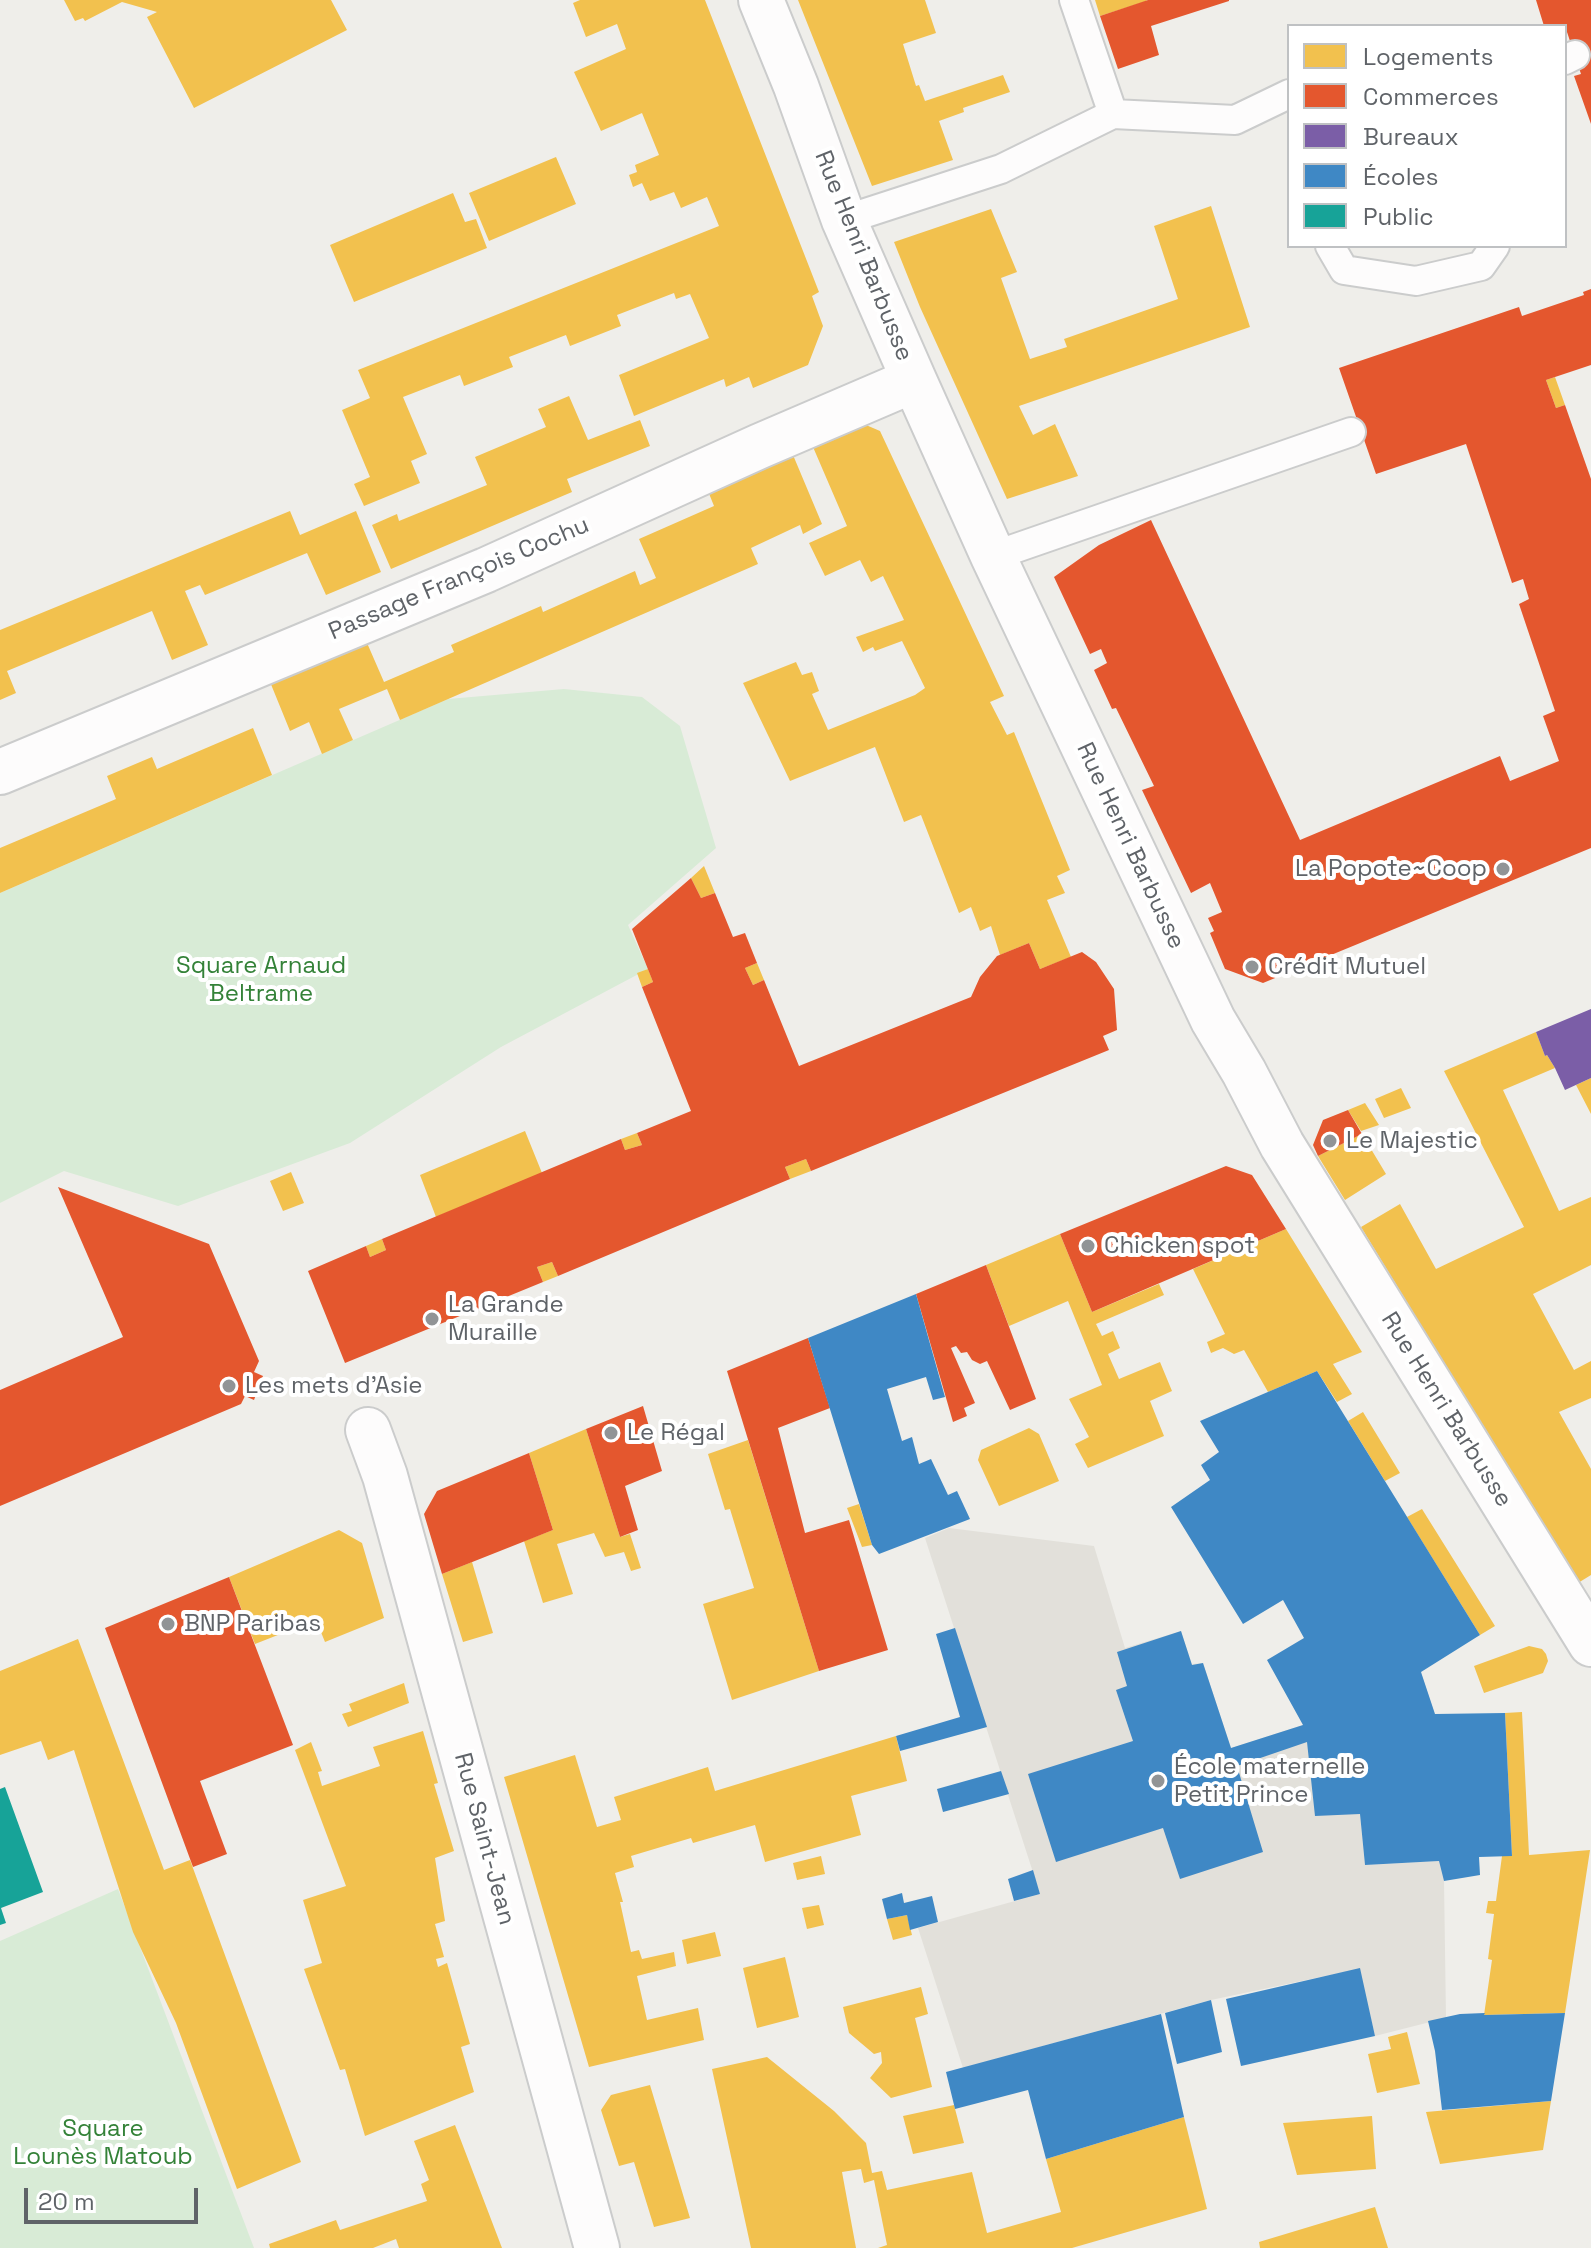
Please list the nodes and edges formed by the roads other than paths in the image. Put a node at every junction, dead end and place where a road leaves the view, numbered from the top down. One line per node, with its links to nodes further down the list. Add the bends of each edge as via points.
1 (761, 0): 5 (street, Rue Henri Barbusse)
2 (1074, 0): 4 (lane)
3 (1287, 95): 4 (lane, via 1235,120)
4 (1113, 114): 5 (lane, via 1001,169)
5 (844, 220): 8 (street, Rue Henri Barbusse)
6 (1331, 248): 7 (lane, via 1344,270 1416,281 1481,266)
7 (1494, 248)
8 (914, 380): 10 (street, Rue Henri Barbusse); 11 (street, Passage François Cochu, via 486,570)
9 (1351, 432): 10 (lane)
10 (993, 556): 13 (street, Rue Henri Barbusse, via 1213,1020 1282,1145)
11 (0, 772)
12 (368, 1430): 14 (street, Rue Saint-Jean)
13 (1591, 1644)
14 (597, 2248)

